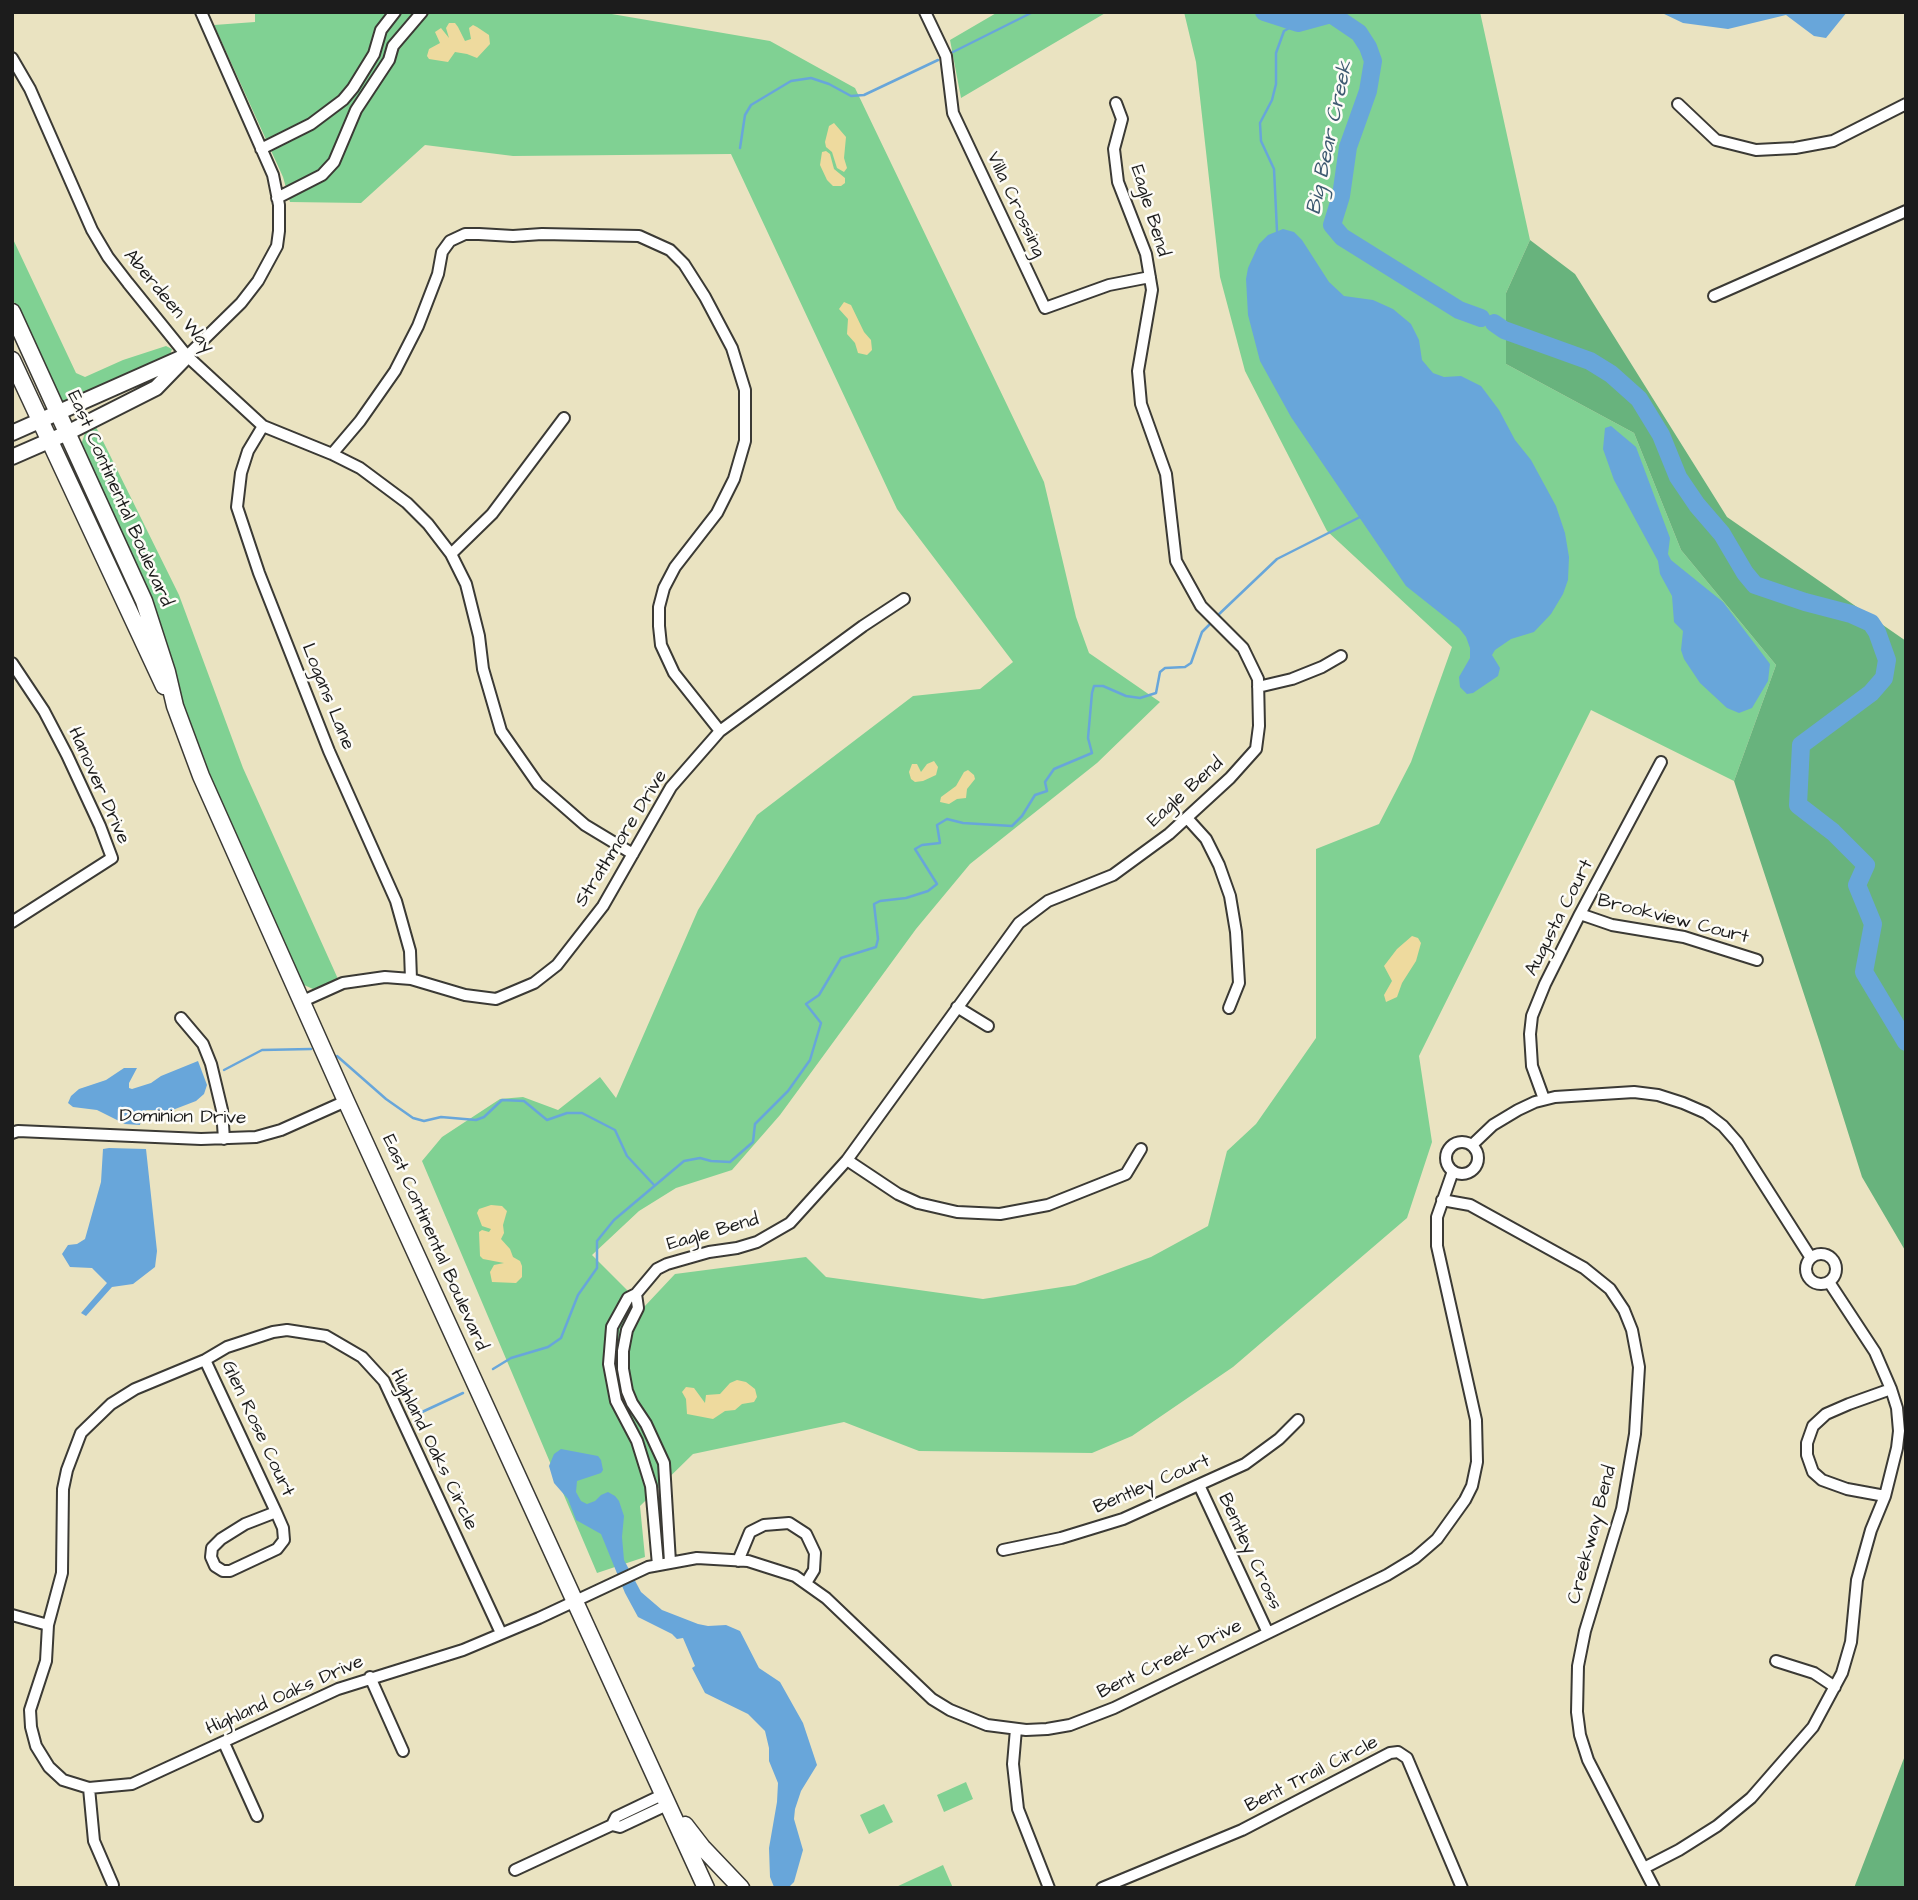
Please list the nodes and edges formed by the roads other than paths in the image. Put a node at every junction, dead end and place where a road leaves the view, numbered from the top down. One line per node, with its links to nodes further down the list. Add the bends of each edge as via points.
1 (201, 12): 9 (street)
2 (395, 12): 9 (street, via 343,100 311,124)
3 (422, 12): 10 (street, via 393,46 389,60 356,110 334,162 322,175)
4 (925, 12): 12 (street, Villa Crossing, via 946,56 953,113 1045,308 1109,285)
5 (12, 58): 15 (street, Aberdeen Way, via 92,230)
6 (1116, 103): 12 (street, Eagle Bend, via 1122,119 1114,149 1118,182 1146,254)
7 (1678, 104): 8 (street, via 1716,139 1756,150 1833,141)
8 (1906, 104)
9 (261, 149): 10 (street)
10 (277, 198): 15 (street, via 277,246 258,281)
11 (1906, 211): 13 (street)
12 (1150, 277): 30 (street, Eagle Bend, via 1152,290 1138,371 1141,404 1166,474 1176,561 1201,606 1243,648)
13 (1714, 296)
14 (12, 312): 17 (main road, East Continental Boulevard)
15 (187, 356): 17 (street); 20 (street, Aberdeen Way); 22 (street, via 156,388)
16 (12, 360): 19 (main road, East Continental Boulevard)
17 (56, 411): 19 (street); 22 (main road, East Continental Boulevard)
18 (564, 418): 26 (street, via 492,514)
19 (39, 420): 21 (street); 23 (main road, East Continental Boulevard)
20 (263, 426): 24 (street, Aberdeen Way); 39 (street, Logans Lane, via 248,451 237,507 329,751 396,901 410,951)
21 (12, 433)
22 (67, 433): 23 (street); 31 (main road, East Continental Boulevard, via 144,601)
23 (49, 442): 25 (street); 31 (main road, East Continental Boulevard)
24 (331, 454): 26 (street, Aberdeen Way, via 360,468 407,503); 32 (street, via 394,371 418,326 442,252 450,241 465,234 639,236 670,250 705,297 732,348 745,390 746,441 734,479 717,513 675,567 659,607 662,645 674,673)
25 (12, 457)
26 (451, 554): 35 (street, Aberdeen Way, via 466,584 501,731 545,791 585,825)
27 (904, 599): 32 (street, Strathmore Drive)
28 (1341, 656): 30 (street, via 1292,679)
29 (12, 663): 37 (street, Hanover Drive, via 67,755 113,858)
30 (1258, 687): 34 (street, Eagle Bend, via 1256,749)
31 (175, 706): 40 (main road, East Continental Boulevard, via 201,776)
32 (720, 731): 35 (street, Strathmore Drive, via 671,787)
33 (1661, 762): 36 (street, Augusta Court)
34 (1187, 818): 41 (street, Eagle Bend, via 1113,875 1048,901 1019,923); 42 (street, via 1206,839 1230,896 1239,983)
35 (633, 854): 39 (street, Strathmore Drive, via 603,906 557,965 534,984 496,999)
36 (1580, 914): 38 (street, Brookview Court, via 1612,925 1684,937); 45 (street, Augusta Court, via 1532,1016 1532,1066)
37 (12, 922)
38 (1757, 960)
39 (411, 979): 40 (street, Strathmore Drive, via 385,977 343,983)
40 (303, 1002): 46 (main road, East Continental Boulevard)
41 (957, 1007): 44 (street); 51 (street, Eagle Bend)
42 (1230, 1008)
43 (181, 1018): 48 (street, via 198,1037 211,1064)
44 (988, 1027)
45 (1544, 1099): 49 (street, via 1493,1125); 54 (street, via 1634,1092 1671,1099 1706,1114 1737,1142)
46 (346, 1101): 48 (street, Dominion Drive, via 281,1130); 68 (main road, East Continental Boulevard)
47 (12, 1133): 48 (street, Dominion Drive)
48 (224, 1139)
49 (1472, 1145): 52 (street, via 1478,1159 1474,1169 1463,1174); 52 (street, via 1456,1143 1448,1151 1447,1162)
50 (1141, 1149): 51 (street, via 1126,1174 1048,1205 1000,1214 957,1213 918,1203)
51 (847, 1160): 56 (street, Eagle Bend, via 790,1223 757,1242 656,1269)
52 (1453, 1171): 53 (street, Bent Creek Drive)
53 (1442, 1200): 72 (street, Bent Creek Drive, via 1437,1246 1476,1420 1477,1462 1472,1486 1453,1520 1415,1558); 82 (street, Creekway Bend, via 1470,1205 1584,1268 1610,1289 1632,1330 1639,1367 1629,1478 1585,1631 1578,1666 1577,1712 1588,1760)
54 (1811, 1258): 55 (street, via 1806,1266 1809,1278 1817,1284); 55 (street, via 1825,1255 1833,1261 1835,1274)
55 (1829, 1282): 58 (street, via 1875,1352)
56 (636, 1294): 65 (street, Eagle Bend, via 638,1308 627,1330 623,1369 626,1391 664,1463); 66 (street, Eagle Bend, via 628,1298 612,1327 609,1364 616,1401 637,1441 651,1486)
57 (205, 1360): 62 (street, Glen Rose Court); 70 (street, Highland Oaks Circle, via 135,1389 111,1404 81,1433 62,1489 62,1573); 71 (street, Highland Oaks Circle, via 227,1347 288,1330 326,1336 362,1357 384,1381)
58 (1892, 1389): 61 (street, via 1899,1431); 61 (street, via 1826,1414 1813,1426 1807,1443 1813,1472 1822,1480)
59 (1298, 1420): 60 (street, Bentley Court, via 1245,1464)
60 (1199, 1485): 63 (street, Bentley Court, via 1123,1519); 72 (street, Bentley Cross)
61 (1885, 1496): 75 (street, via 1857,1580 1851,1642)
62 (276, 1512): 62 (street, Glen Rose Court, via 284,1540 277,1549 230,1571 215,1566 212,1548 221,1539)
63 (1003, 1550)
64 (738, 1560): 65 (street, Bent Creek Drive); 67 (street, Bent Creek Drive, via 771,1567); 67 (street, via 750,1532 764,1525 789,1523 806,1534 815,1553 814,1570)
65 (670, 1562): 66 (street, Bent Creek Drive)
66 (658, 1565): 68 (street, Bent Creek Drive)
67 (806, 1583): 76 (street, Bent Creek Drive, via 932,1699 984,1724)
68 (573, 1602): 71 (street, Highland Oaks Drive); 80 (main road, East Continental Boulevard)
69 (12, 1615): 70 (street)
70 (48, 1625): 79 (street, Highland Oaks Circle, via 46,1661 30,1710 31,1727 49,1767 63,1780)
71 (501, 1633): 74 (street, Highland Oaks Drive, via 432,1660)
72 (1268, 1633): 76 (street, Bent Creek Drive, via 1070,1725)
73 (1776, 1661): 75 (street, via 1814,1674)
74 (370, 1677): 77 (street, Highland Oaks Drive); 78 (street)
75 (1835, 1688): 82 (street, via 1814,1727 1751,1798 1717,1826)
76 (1016, 1729): 87 (street, via 1013,1764 1018,1809)
77 (224, 1743): 79 (street, Highland Oaks Drive, via 132,1784); 81 (street)
78 (403, 1751)
79 (89, 1788): 84 (street, via 94,1841)
80 (665, 1800): 83 (street, via 616,1817 612,1825); 85 (main road, East Continental Boulevard); 86 (main road)
81 (257, 1816)
82 (1644, 1868): 90 (street, Creekway Bend)
83 (515, 1870)
84 (113, 1885)
85 (706, 1888)
86 (741, 1888)
87 (1049, 1888)
88 (1101, 1888): 89 (street, Bent Trail Circle, via 1242,1830 1398,1752 1406,1758)
89 (1462, 1888)
90 (1654, 1888)

